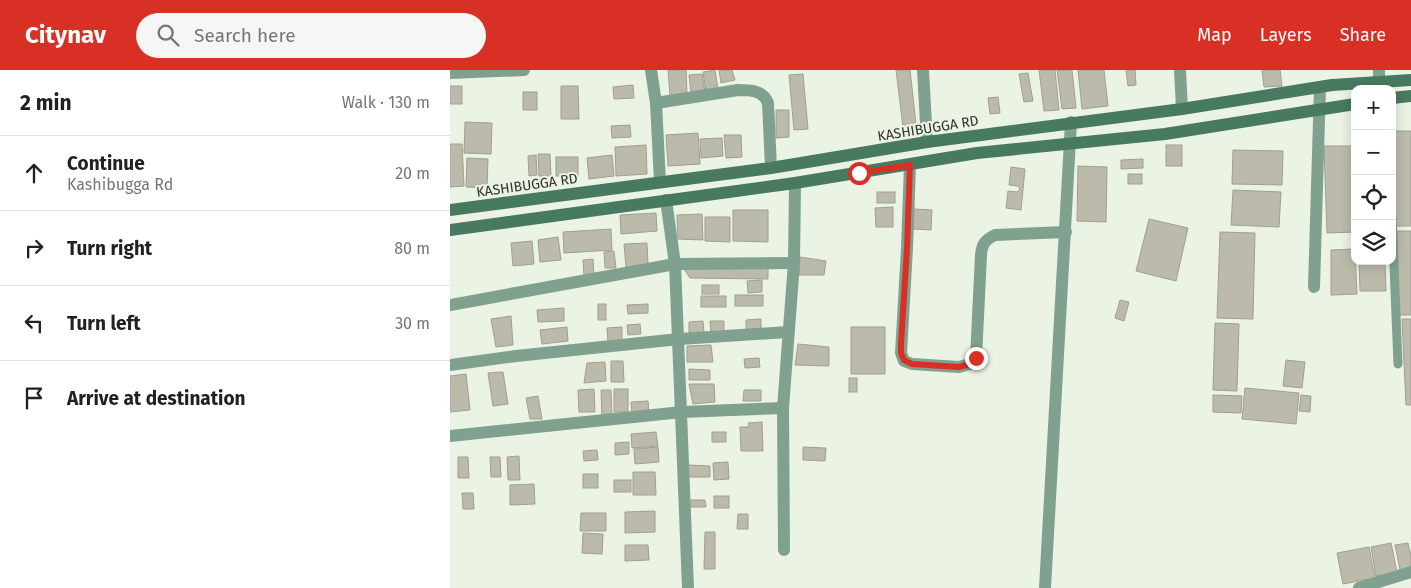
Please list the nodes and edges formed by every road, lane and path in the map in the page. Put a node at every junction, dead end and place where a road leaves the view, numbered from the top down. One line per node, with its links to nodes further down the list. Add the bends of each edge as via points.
1 (524, 70): 5 (street)
2 (651, 70): 11 (street)
3 (923, 70): 16 (street)
4 (1180, 70): 13 (street)
5 (450, 73)
6 (1379, 76): 7 (main road, KASHIBUGGA RD); 8 (main road, KASHIBUGGA RD)
7 (1411, 80)
8 (1320, 87): 13 (main road, KASHIBUGGA RD); 14 (street)
9 (1411, 96): 10 (main road)
10 (1396, 98)
11 (656, 103): 19 (street, via 738,90 761,93 768,103); 20 (street)
12 (1351, 105): 14 (main road)
13 (1182, 109): 15 (main road, KASHIBUGGA RD)
14 (1319, 109): 17 (main road, via 1165,134); 29 (street)
15 (1071, 122): 16 (main road, KASHIBUGGA RD); 17 (street)
16 (927, 142): 19 (main road, KASHIBUGGA RD)
17 (1071, 143): 18 (main road, via 977,153); 26 (street)
18 (910, 165): 21 (main road); 26 (street, via 901,353 904,360 912,364 959,367 976,358 981,255 987,239 995,235)
19 (771, 168): 20 (main road, KASHIBUGGA RD)
20 (660, 182): 23 (main road, KASHIBUGGA RD)
21 (795, 183): 22 (main road); 27 (street)
22 (666, 200): 25 (main road); 28 (street)
23 (450, 210)
24 (1392, 220): 33 (lane)
25 (450, 230)
26 (1066, 232): 41 (street)
27 (794, 263): 28 (street); 31 (street)
28 (675, 264): 30 (street); 32 (street)
29 (1314, 287)
30 (450, 305)
31 (788, 332): 32 (street); 35 (street)
32 (679, 339): 34 (street); 36 (street)
33 (1398, 364)
34 (450, 365)
35 (783, 408): 36 (street); 38 (street)
36 (682, 412): 37 (street); 40 (street)
37 (450, 436)
38 (784, 550)
39 (1411, 572): 42 (street)
40 (688, 588)
41 (1045, 588)
42 (1360, 588)

